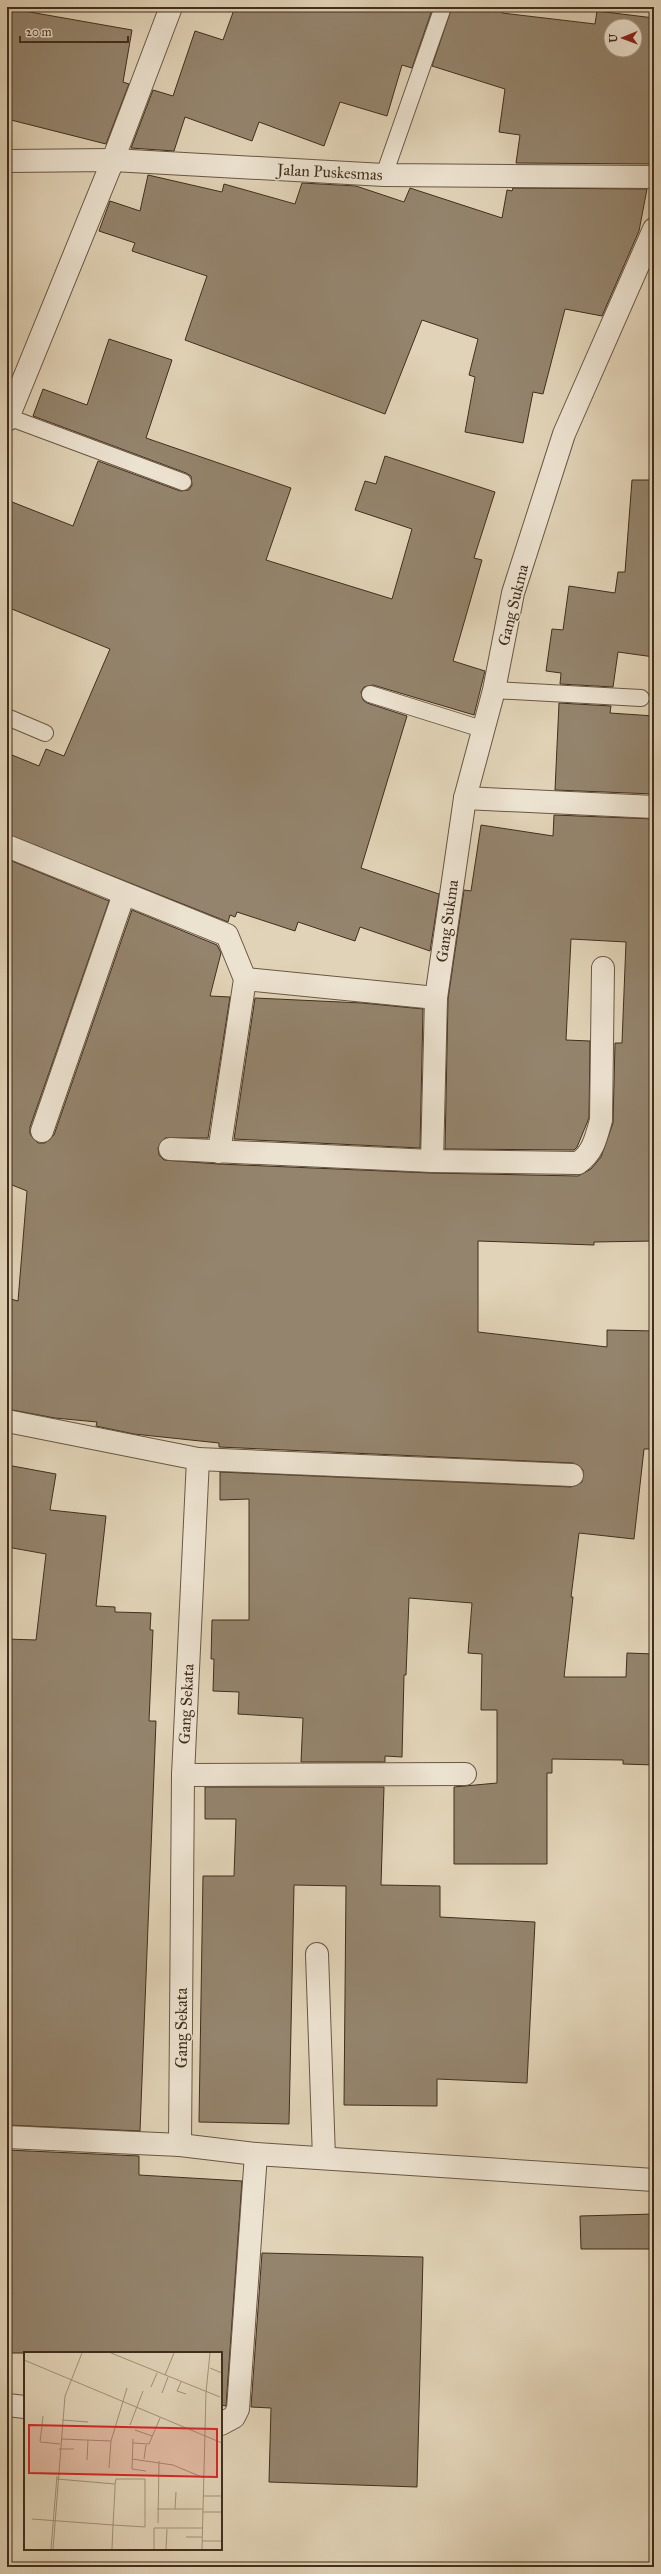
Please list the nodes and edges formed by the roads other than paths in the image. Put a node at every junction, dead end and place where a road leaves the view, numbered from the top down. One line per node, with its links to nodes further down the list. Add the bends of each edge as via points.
1 (171, 7): 4 (street)
2 (443, 7): 5 (lane)
3 (7, 160): 4 (street, Jalan Puskesmas)
4 (113, 160): 5 (street, Jalan Puskesmas); 8 (street)
5 (384, 175): 6 (street, Jalan Puskesmas)
6 (654, 177)
7 (654, 229): 10 (street, Gang Sukma, via 564,434 513,593)
8 (8, 418): 9 (lane)
9 (183, 482)
10 (494, 690): 12 (lane); 14 (street, Gang Sukma)
11 (370, 694): 14 (lane)
12 (641, 698)
13 (7, 717): 15 (lane)
14 (482, 729): 16 (street, Gang Sukma)
15 (46, 733)
16 (465, 798): 17 (street); 22 (street, Gang Sukma)
17 (654, 807)
18 (7, 846): 19 (street)
19 (124, 894): 21 (street, via 226,935); 23 (street)
20 (603, 968): 26 (street, via 601,1120 587,1157 578,1164)
21 (245, 979): 22 (street); 25 (street)
22 (436, 998): 26 (street, Gang Sukma)
23 (42, 1131)
24 (170, 1150): 25 (street)
25 (219, 1152): 26 (street)
26 (432, 1161)
27 (7, 1421): 28 (street)
28 (198, 1459): 29 (street); 31 (street, Gang Sekata)
29 (572, 1475)
30 (465, 1774): 31 (street)
31 (183, 1775): 34 (street, Gang Sekata)
32 (317, 1954): 36 (street)
33 (7, 2137): 34 (street)
34 (180, 2146): 35 (street)
35 (256, 2154): 36 (street); 40 (street, via 238,2409 234,2417)
36 (324, 2158): 37 (street)
37 (654, 2180)
38 (7, 2405): 39 (street)
39 (24, 2407)
40 (222, 2423)

